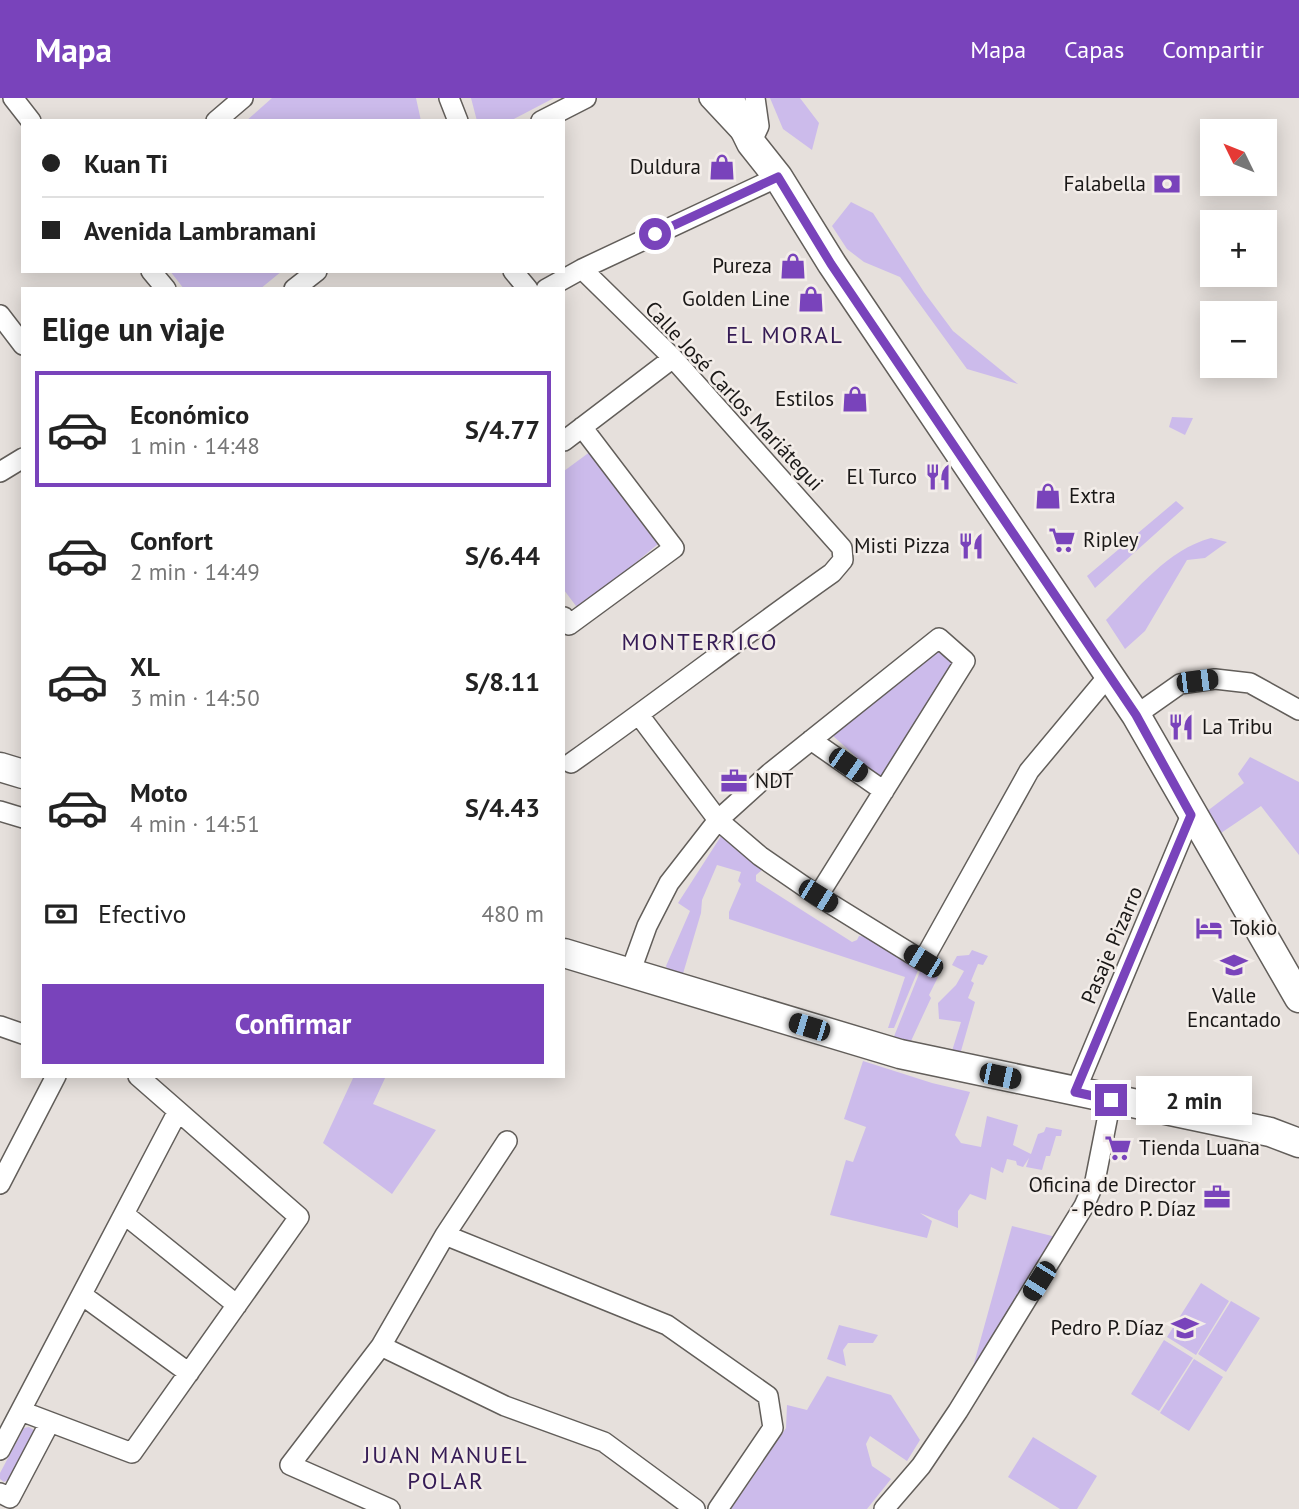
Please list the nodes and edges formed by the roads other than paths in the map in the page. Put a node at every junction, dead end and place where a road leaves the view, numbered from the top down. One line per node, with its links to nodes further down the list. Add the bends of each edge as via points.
1 (14, 98): 8 (street)
2 (243, 98): 9 (street)
3 (449, 98): 10 (street)
4 (586, 98): 11 (street)
5 (709, 98): 12 (street)
6 (729, 98): 12 (main road)
7 (755, 98): 12 (street, via 759,126)
8 (30, 119)
9 (218, 119)
10 (457, 119)
11 (545, 119)
12 (751, 143): 13 (main road)
13 (778, 177): 14 (street); 30 (main road, via 831,264)
14 (582, 269): 21 (street); 24 (street, Calle José Carlos Mariátegui)
15 (153, 273): 18 (street)
16 (314, 273): 19 (street)
17 (515, 273): 20 (street)
18 (164, 287)
19 (297, 287)
20 (526, 287)
21 (550, 287)
22 (0, 315): 23 (street)
23 (21, 342)
24 (673, 358): 25 (street); 32 (street, Calle José Carlos Mariátegui, via 842,548 843,560 832,573)
25 (582, 427): 26 (street); 29 (street, via 674,548 569,625)
26 (565, 440)
27 (21, 459): 28 (street)
28 (0, 472)
29 (565, 619)
30 (1109, 675): 33 (main road); 43 (street, via 1029,771 923,961)
31 (1299, 710): 33 (street, via 1250,683 1215,679 1180,684)
32 (639, 715): 35 (street); 42 (street)
33 (1136, 715): 40 (main road)
34 (811, 740): 38 (street); 38 (street, via 939,638 965,662); 42 (street)
35 (571, 763)
36 (0, 767): 37 (main road)
37 (21, 773)
38 (884, 791): 43 (street)
39 (0, 811): 41 (street)
40 (1191, 815): 46 (main road); 51 (street, Pasaje Pizarro)
41 (21, 817)
42 (718, 820): 43 (street); 45 (street, via 669,883)
43 (818, 896)
44 (565, 953): 45 (main road)
45 (630, 973): 51 (main road, via 900,1054)
46 (1299, 998)
47 (0, 1026): 48 (street)
48 (21, 1033)
49 (55, 1078): 56 (street)
50 (140, 1078): 53 (street)
51 (1075, 1092): 52 (main road)
52 (1111, 1100): 55 (main road, via 1270,1132); 71 (street, via 1095,1181 1084,1206 943,1433)
53 (178, 1111): 58 (street); 61 (street, via 299,1217)
54 (507, 1141): 59 (street)
55 (1299, 1143)
56 (5, 1162): 57 (street)
57 (0, 1184)
58 (124, 1214): 60 (street); 61 (street)
59 (445, 1235): 62 (street); 70 (street, via 667,1325 768,1396 773,1428)
60 (82, 1295): 63 (street); 64 (street)
61 (237, 1305): 63 (street)
62 (381, 1346): 68 (street, via 290,1465); 69 (street, via 505,1406 604,1442)
63 (189, 1373): 65 (street, via 132,1453)
64 (21, 1411): 65 (street); 66 (street)
65 (50, 1422): 67 (street, via 10,1498)
66 (0, 1450)
67 (0, 1493)
68 (390, 1509)
69 (695, 1509)
70 (718, 1509)
71 (884, 1509)

